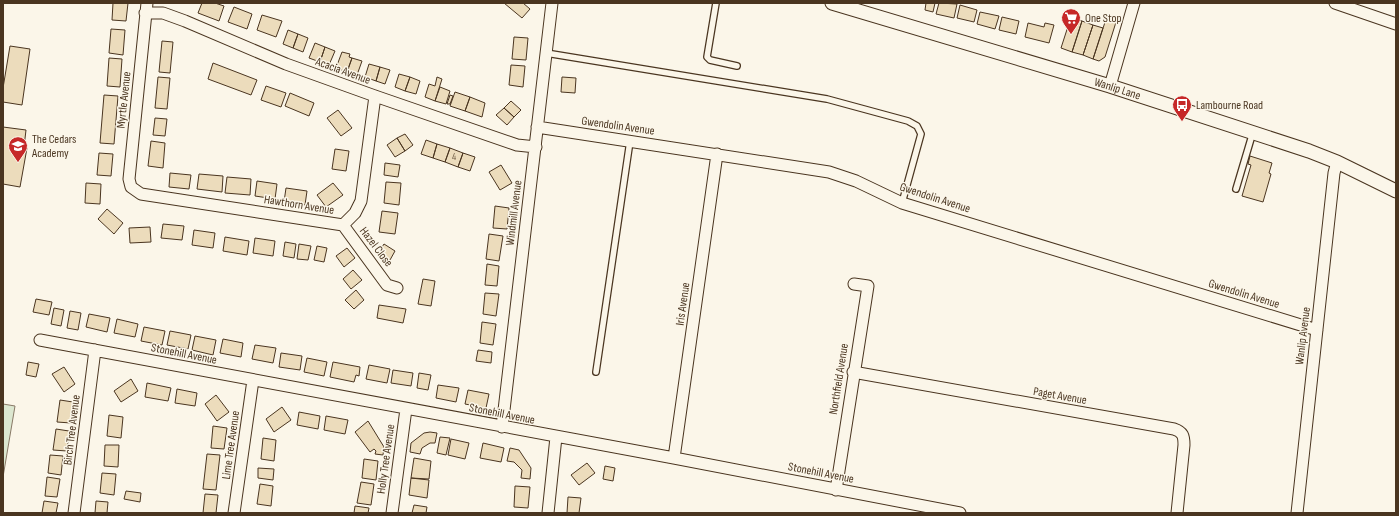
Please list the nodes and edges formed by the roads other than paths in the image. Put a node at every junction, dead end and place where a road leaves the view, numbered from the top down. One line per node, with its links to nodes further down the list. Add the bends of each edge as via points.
1 (552, 3): 8 (street, Windmill Avenue)
2 (716, 3): 9 (lane, via 707,57 710,60)
3 (832, 3): 10 (street, Wanlip Lane)
4 (1134, 3): 10 (street)
5 (1336, 3): 7 (street)
6 (146, 8): 11 (street, Acacia Avenue, via 185,21 286,64); 20 (street, Myrtle Avenue, via 129,179 131,187)
7 (1396, 24)
8 (546, 53): 12 (street, Windmill Avenue); 21 (lane, via 827,99 908,121 917,126 921,134)
9 (737, 66)
10 (1110, 86): 13 (street, Wanlip Lane)
11 (375, 96): 15 (street, Acacia Avenue, via 517,145); 22 (street, Hawthorn Avenue, via 361,201 355,213)
12 (537, 127): 14 (street, Gwendolin Avenue); 15 (street, Windmill Avenue)
13 (1252, 132): 17 (street, Wanlip Lane); 18 (lane)
14 (630, 141): 16 (street, Gwendolin Avenue); 28 (lane)
15 (536, 147): 32 (street, Windmill Avenue)
16 (717, 154): 21 (street, Gwendolin Avenue, via 829,172 856,181); 34 (street, Iris Avenue)
17 (1337, 162): 19 (street, Wanlip Lane); 25 (street, Wanlip Avenue)
18 (1236, 189)
19 (1396, 191)
20 (142, 194): 22 (street, Hawthorn Avenue)
21 (902, 203): 25 (street, Gwendolin Avenue)
22 (343, 225): 24 (street, Hazel Close)
23 (854, 284): 29 (street, Northfield Avenue, via 868,286)
24 (388, 286)
25 (1317, 330): 42 (street, Wanlip Avenue)
26 (40, 340): 27 (street, Stonehill Avenue)
27 (95, 350): 30 (street, Stonehill Avenue); 36 (street, Birch Tree Avenue)
28 (596, 372)
29 (853, 372): 35 (street, Northfield Avenue); 41 (street, Paget Avenue, via 1180,431 1184,437 1184,445)
30 (253, 380): 31 (street, Stonehill Avenue); 37 (street, Lime Tree Avenue)
31 (406, 409): 32 (street, Stonehill Avenue); 38 (street, Holly Tree Avenue)
32 (502, 427): 33 (street, Stonehill Avenue)
33 (556, 437): 34 (street, Stonehill Avenue); 39 (street)
34 (674, 458): 35 (street, Stonehill Avenue)
35 (836, 490): 40 (street, Stonehill Avenue)
36 (74, 513)
37 (234, 513)
38 (392, 513)
39 (548, 513)
40 (960, 513)
41 (1177, 513)
42 (1297, 513)

